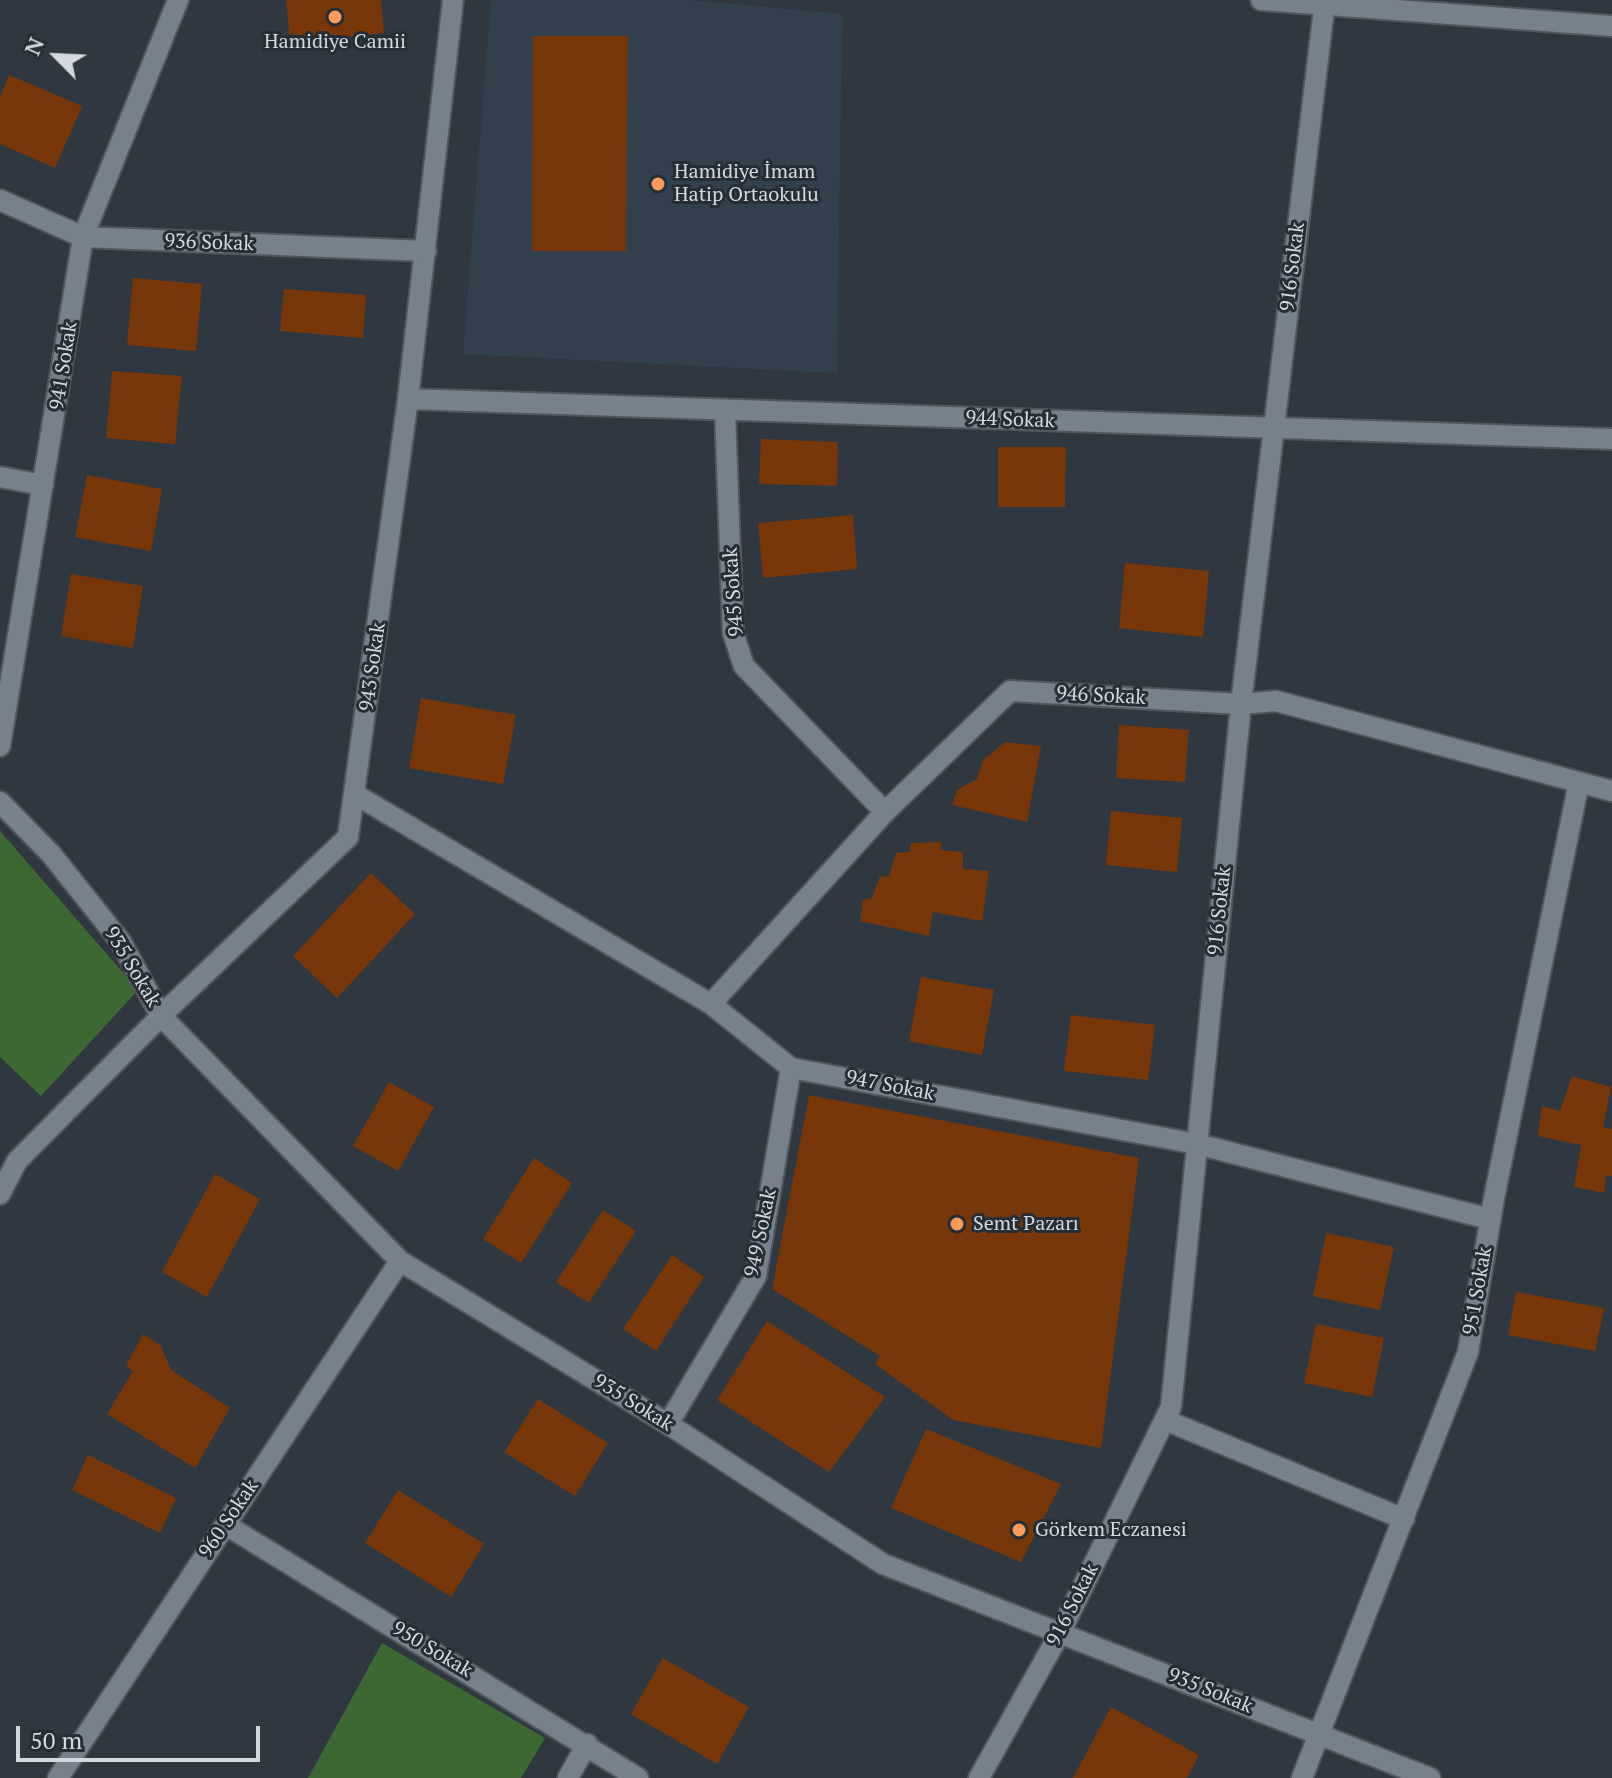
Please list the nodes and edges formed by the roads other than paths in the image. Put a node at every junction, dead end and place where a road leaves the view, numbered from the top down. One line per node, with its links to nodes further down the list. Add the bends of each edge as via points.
1 (178, 0): 7 (street, 941 Sokak)
2 (453, 0): 8 (street, 943 Sokak)
3 (1261, 0): 4 (street)
4 (1325, 2): 5 (street); 11 (street, 916 Sokak)
5 (1612, 26)
6 (0, 200): 7 (street, 936 Sokak)
7 (83, 237): 8 (street, 936 Sokak); 14 (street, 941 Sokak)
8 (426, 251): 9 (street, 943 Sokak)
9 (408, 399): 10 (street, 944 Sokak); 19 (street, 943 Sokak)
10 (725, 411): 11 (street, 944 Sokak); 21 (street, 945 Sokak, via 733,633 744,666)
11 (1272, 429): 12 (street, 944 Sokak); 15 (street, 916 Sokak)
12 (1612, 439)
13 (0, 477): 14 (street)
14 (43, 485): 16 (street, 941 Sokak)
15 (1241, 704): 17 (street, 946 Sokak, via 1276,701); 21 (street, 946 Sokak, via 1010,691); 25 (street, 916 Sokak)
16 (0, 746)
17 (1579, 782): 18 (street, 946 Sokak); 27 (street, 951 Sokak)
18 (1612, 791)
19 (356, 795): 22 (street, 947 Sokak); 23 (street, 943 Sokak, via 348,837)
20 (0, 802): 23 (street, 935 Sokak, via 51,854 121,942)
21 (885, 812): 22 (street, 946 Sokak)
22 (711, 1004): 24 (street, 947 Sokak)
23 (161, 1016): 26 (street, 943 Sokak, via 17,1161); 28 (street, 935 Sokak)
24 (791, 1068): 25 (street, 947 Sokak); 30 (street, 949 Sokak, via 756,1276)
25 (1197, 1144): 27 (street, 947 Sokak); 29 (street, 916 Sokak, via 1171,1407)
26 (0, 1194)
27 (1490, 1219): 31 (street, 951 Sokak, via 1468,1352)
28 (400, 1261): 30 (street, 935 Sokak); 32 (street, 960 Sokak)
29 (1165, 1420): 31 (street); 33 (street, 916 Sokak)
30 (668, 1424): 33 (street, 935 Sokak, via 883,1564)
31 (1404, 1519): 34 (street, 951 Sokak)
32 (226, 1525): 35 (street, 950 Sokak); 36 (street, 960 Sokak)
33 (1061, 1631): 34 (street, 935 Sokak); 39 (street, 916 Sokak)
34 (1321, 1735): 40 (street, 951 Sokak); 41 (street, 935 Sokak)
35 (587, 1744): 37 (street); 38 (street, 950 Sokak)
36 (58, 1778)
37 (568, 1778)
38 (638, 1778)
39 (979, 1778)
40 (1302, 1778)
41 (1430, 1778)

